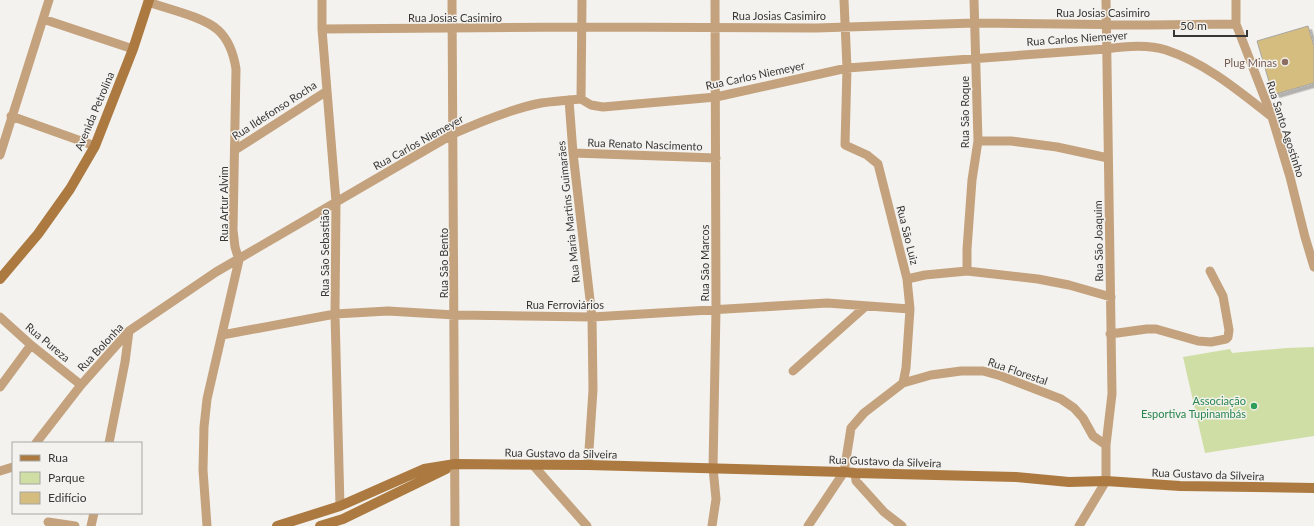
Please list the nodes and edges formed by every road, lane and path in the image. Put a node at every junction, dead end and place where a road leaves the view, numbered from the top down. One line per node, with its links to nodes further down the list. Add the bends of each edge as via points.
1 (49, 0): 11 (street)
2 (322, 0): 18 (street, Rua São Sebastião)
3 (452, 0): 19 (street, Rua São Bento)
4 (582, 0): 16 (street)
5 (715, 0): 17 (street, Rua São Marcos)
6 (844, 0): 15 (street, Rua São Luiz)
7 (974, 0): 12 (street, Rua São Roque)
8 (1106, 0): 13 (street, Rua São Joaquim)
9 (1236, 0): 14 (street, Rua Santo Agostinho)
10 (149, 1): 20 (main road, Avenida Petrolina); 33 (street, Rua Artur Alvim, via 202,20 218,30 226,40 234,57 236,69)
11 (43, 19): 20 (street); 28 (street)
12 (974, 23): 13 (street, Rua Josias Casimiro); 15 (street, Rua Josias Casimiro); 22 (street, Rua São Roque)
13 (1106, 24): 14 (street, Rua Josias Casimiro); 21 (street, Rua São Joaquim)
14 (1236, 24): 29 (street, Rua Santo Agostinho)
15 (844, 26): 17 (street, Rua Josias Casimiro); 23 (street, Rua São Luiz)
16 (582, 27): 17 (street, Rua Josias Casimiro); 19 (street, Rua Josias Casimiro); 26 (street)
17 (715, 27): 25 (street, Rua São Marcos)
18 (322, 29): 19 (street, Rua Josias Casimiro); 24 (street, Rua São Sebastião)
19 (453, 29): 30 (street, Rua São Bento)
20 (133, 49): 32 (main road, Avenida Petrolina)
21 (1106, 49): 22 (street, Rua Carlos Niemeyer); 29 (street, Rua Carlos Niemeyer, via 1132,46 1172,52 1197,63); 37 (street, Rua São Joaquim)
22 (976, 58): 23 (street, Rua Carlos Niemeyer); 31 (street, Rua São Roque)
23 (847, 68): 25 (street, Rua Carlos Niemeyer); 44 (street, Rua São Luiz, via 845,146 867,155 878,164)
24 (327, 91): 33 (street, Rua Ildefonso Rocha); 38 (street, Rua São Sebastião)
25 (716, 97): 26 (street, Rua Carlos Niemeyer, via 603,107 591,105); 36 (street, Rua São Marcos)
26 (581, 98): 27 (street, Rua Carlos Niemeyer)
27 (569, 100): 30 (street, Rua Carlos Niemeyer, via 512,111 483,120); 34 (street, Rua Maria Martins Guimarães)
28 (11, 116): 32 (street); 35 (street)
29 (1272, 117): 40 (street, Rua Santo Agostinho)
30 (454, 134): 38 (street, Rua Carlos Niemeyer); 50 (street, Rua São Bento)
31 (978, 141): 37 (street, via 1010,141 1057,147); 41 (street, Rua São Roque, via 972,180)
32 (94, 146): 43 (main road, Avenida Petrolina, via 70,189 38,234)
33 (235, 150): 39 (street, Rua Artur Alvim, via 233,230)
34 (573, 153): 36 (street, Rua Renato Nascimento); 52 (street, Rua Maria Martins Guimarães)
35 (0, 155)
36 (716, 158): 47 (street, Rua São Marcos)
37 (1108, 158): 45 (street, Rua São Joaquim)
38 (336, 202): 39 (street, Rua Carlos Niemeyer); 49 (street, Rua São Sebastião)
39 (239, 260): 53 (street, Rua Bolonha, via 216,272); 55 (street, Rua Artur Alvim)
40 (1314, 267)
41 (967, 271): 44 (street); 45 (street, via 1069,284)
42 (1210, 271): 54 (street, via 1223,296 1229,330 1226,339 1198,342 1156,329)
43 (0, 279)
44 (907, 279): 48 (street, Rua São Luiz)
45 (1111, 297): 54 (street, Rua São Joaquim)
46 (866, 306): 47 (street, Rua Ferroviários, via 827,303); 48 (street, Rua Ferroviários); 57 (street)
47 (716, 309): 52 (street, Rua Ferroviários); 68 (street, Rua São Marcos)
48 (910, 309): 58 (street, Rua São Luiz)
49 (335, 314): 50 (street, Rua Ferroviários, via 388,311); 55 (street, Rua Ferroviários); 74 (street, Rua São Sebastião)
50 (455, 315): 52 (street, Rua Ferroviários); 64 (street, Rua São Bento)
51 (0, 316): 56 (street, Rua Pureza)
52 (592, 317): 66 (street, Rua Maria Martins Guimarães, via 594,390)
53 (129, 332): 59 (street, Rua Bolonha); 62 (street, via 126,362)
54 (1110, 334): 63 (street, Rua São Joaquim, via 1112,394)
55 (222, 335): 79 (street, Rua Artur Alvim, via 207,400 204,427 203,470)
56 (31, 345): 59 (street, Rua Pureza); 60 (street)
57 (793, 371)
58 (903, 383): 63 (street, Rua Florestal, via 931,375 961,371 983,371 1001,376 1061,399 1074,408 1093,436); 70 (street, via 864,413 851,428)
59 (81, 385): 61 (street, Rua Bolonha)
60 (0, 387)
61 (37, 442)
62 (109, 442)
63 (1106, 445): 72 (street, Rua São Joaquim)
64 (454, 464): 65 (main road, Rua Gustavo da Silveira); 74 (main road, Rua Gustavo da Silveira, via 424,469); 81 (main road, Rua Gustavo da Silveira, via 343,519); 82 (street, Rua São Bento)
65 (534, 465): 66 (main road, Rua Gustavo da Silveira); 83 (street)
66 (588, 465): 68 (main road, Rua Gustavo da Silveira)
67 (12, 467): 69 (street)
68 (713, 468): 70 (main road, Rua Gustavo da Silveira); 84 (street, Rua São Marcos, via 716,499)
69 (0, 471)
70 (844, 472): 71 (main road, Rua Gustavo da Silveira); 85 (street)
71 (855, 473): 72 (main road, Rua Gustavo da Silveira, via 1016,477 1069,482); 86 (street, via 856,481 879,507)
72 (1106, 481): 73 (main road, Rua Gustavo da Silveira, via 1180,486); 87 (street)
73 (1314, 488)
74 (340, 506): 80 (main road, Rua Gustavo da Silveira)
75 (94, 514): 78 (street)
76 (48, 522): 77 (street)
77 (75, 526)
78 (91, 526)
79 (208, 526)
80 (277, 526)
81 (320, 526)
82 (456, 526)
83 (587, 526)
84 (712, 526)
85 (808, 526)
86 (902, 526)
87 (1078, 526)

